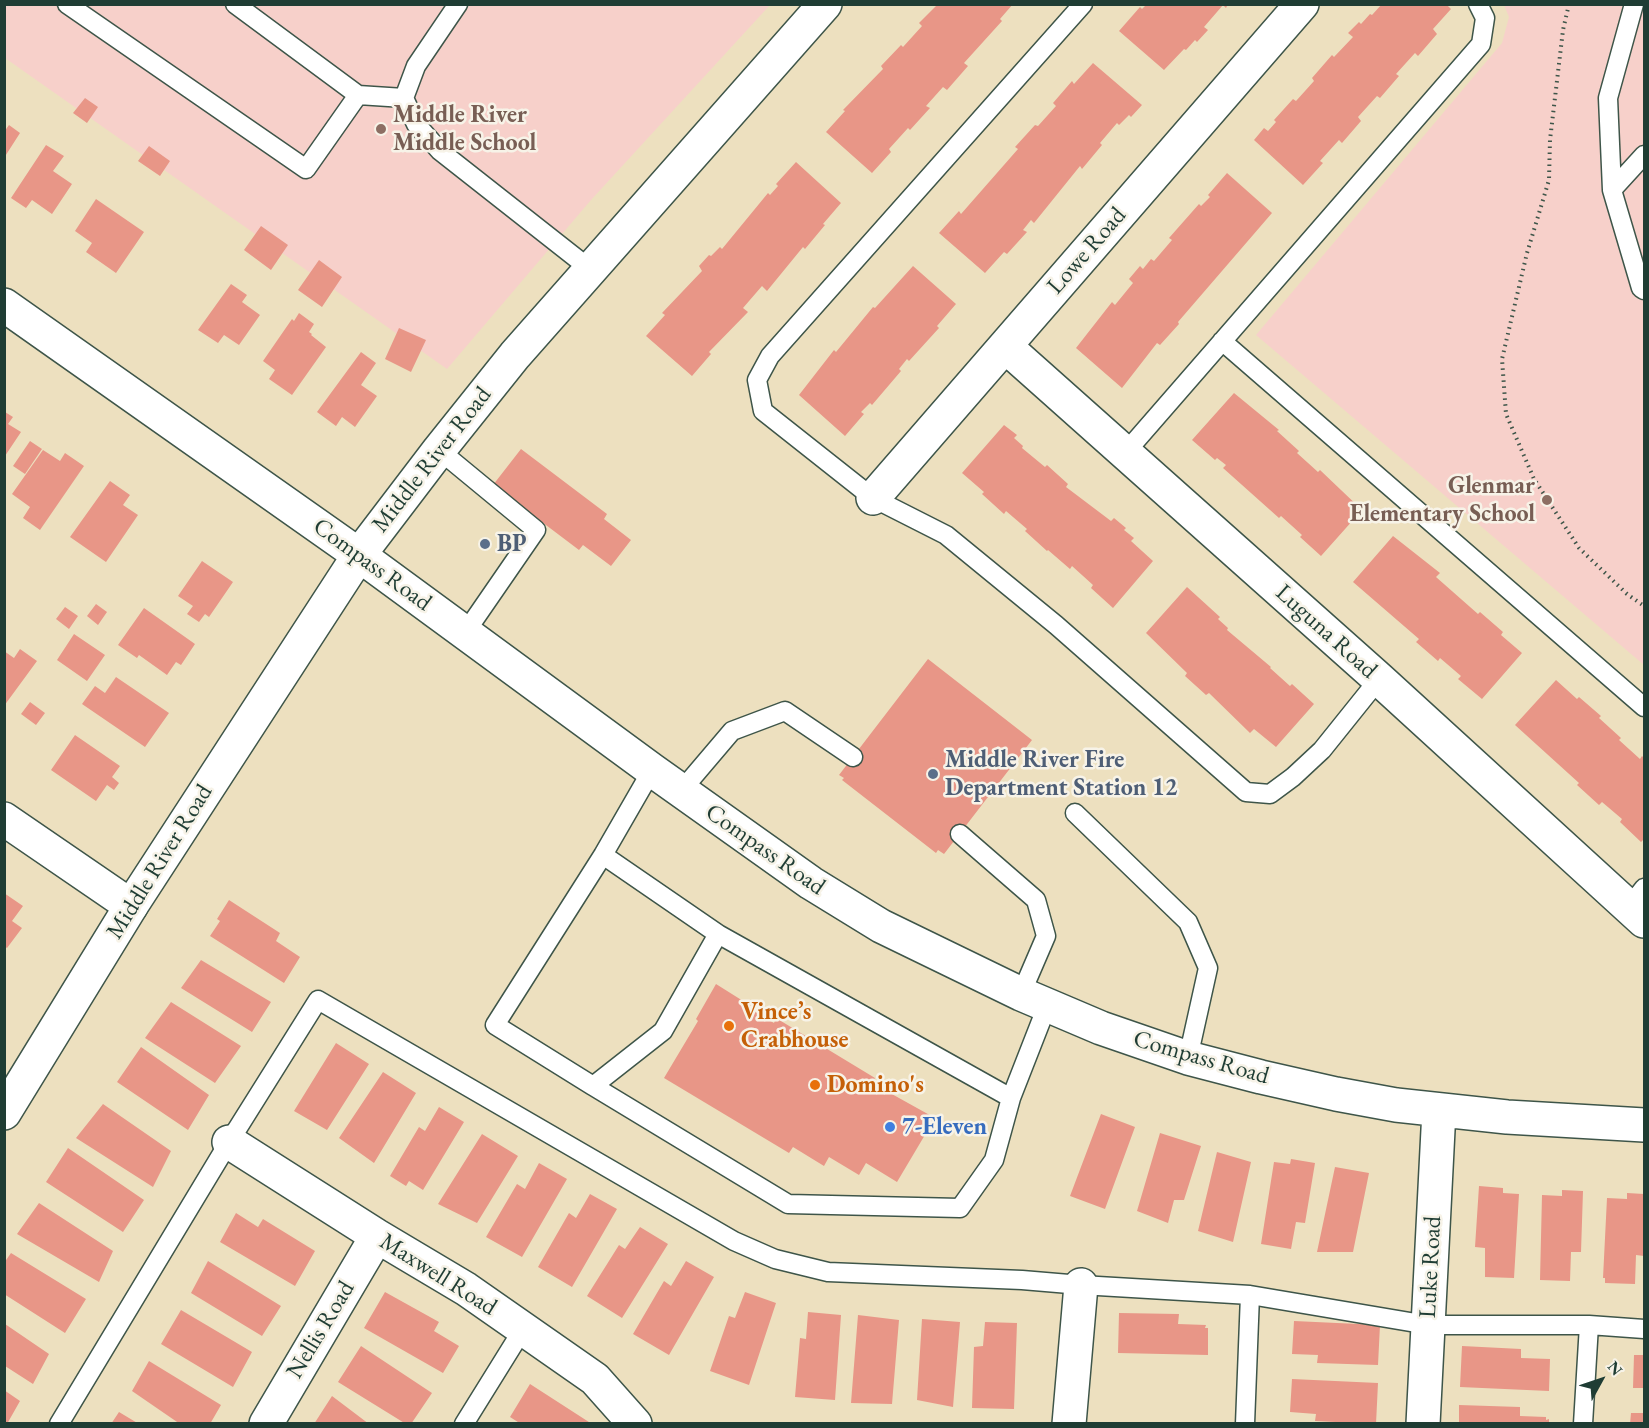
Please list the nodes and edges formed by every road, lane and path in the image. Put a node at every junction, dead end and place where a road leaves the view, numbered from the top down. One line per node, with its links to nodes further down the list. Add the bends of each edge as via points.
1 (67, 4): 10 (lane, via 306,169)
2 (235, 4): 10 (lane)
3 (458, 4): 11 (lane, via 416,66)
4 (825, 4): 14 (street, Middle River Road)
5 (1083, 4): 21 (lane, via 770,356 757,380 763,411)
6 (1302, 4): 18 (street, Lowe Road)
7 (1478, 4): 17 (lane, via 1485,18 1481,44)
8 (1569, 4): 23 (path, via 1550,140 1549,180 1502,359 1506,414 1534,479 1579,548)
9 (1634, 4): 13 (lane, via 1608,98)
10 (358, 95): 11 (lane)
11 (404, 98): 14 (lane, via 416,124 440,151)
12 (1644, 155): 13 (lane)
13 (1612, 190): 15 (lane)
14 (590, 269): 19 (street, Middle River Road)
15 (1644, 290)
16 (4, 305): 22 (street, Compass Road)
17 (1222, 341): 20 (lane); 26 (lane)
18 (1005, 346): 20 (street, Luguna Road); 21 (street, Lowe Road)
19 (439, 450): 22 (street, Middle River Road); 24 (lane, via 536,530)
20 (1125, 453): 25 (street, Luguna Road)
21 (873, 498): 25 (lane, via 946,535 1056,625 1246,792 1270,794 1293,777 1322,750)
22 (359, 555): 24 (street, Compass Road); 35 (street, Middle River Road)
23 (1644, 606)
24 (465, 633): 28 (street, Compass Road)
25 (1379, 680): 34 (street, Luguna Road)
26 (1644, 707)
27 (853, 757): 29 (lane, via 785,711 732,731)
28 (652, 770): 29 (street, Compass Road); 33 (lane)
29 (681, 791): 37 (street, Compass Road, via 811,883 881,926)
30 (1075, 813): 38 (lane, via 1188,922 1208,968)
31 (4, 819): 35 (street)
32 (960, 834): 37 (lane, via 1036,900 1046,936)
33 (603, 855): 36 (lane); 39 (lane, via 495,1025)
34 (1639, 905)
35 (131, 906): 42 (street, Middle River Road)
36 (718, 934): 39 (lane, via 663,1031); 40 (lane)
37 (1034, 1000): 38 (street, Compass Road); 40 (lane)
38 (1188, 1058): 41 (street, Compass Road, via 1325,1091)
39 (593, 1086): 40 (lane, via 788,1204 960,1208 994,1160)
40 (1011, 1098)
41 (1439, 1110): 43 (street, Compass Road, via 1507,1118); 48 (street, Luke Road)
42 (4, 1113)
43 (1644, 1125)
44 (229, 1142): 45 (street, Maxwell Road); 46 (lane, via 318,1000 734,1241 775,1259 828,1272); 52 (lane)
45 (377, 1236): 50 (street, Maxwell Road, via 466,1289); 53 (street, Nellis Road)
46 (1081, 1286): 47 (lane); 56 (street)
47 (1250, 1295): 48 (lane); 57 (lane)
48 (1428, 1325): 49 (lane); 58 (street, Luke Road)
49 (1589, 1325): 51 (lane); 59 (lane)
50 (523, 1329): 54 (lane); 55 (street, Maxwell Road, via 595,1379)
51 (1644, 1329)
52 (59, 1424)
53 (266, 1424)
54 (464, 1424)
55 (634, 1424)
56 (1069, 1424)
57 (1245, 1424)
58 (1423, 1424)
59 (1583, 1424)

